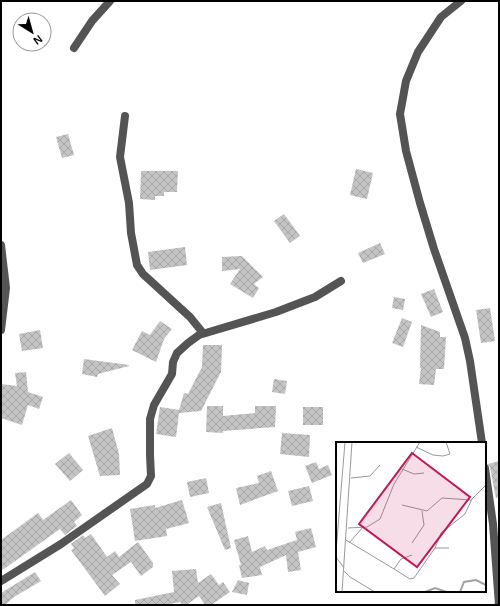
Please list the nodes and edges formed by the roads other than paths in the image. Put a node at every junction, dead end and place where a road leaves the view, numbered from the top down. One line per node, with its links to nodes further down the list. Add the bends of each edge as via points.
1 (110, 1): 3 (street, via 92,21)
2 (461, 1): 9 (street, via 441,17 418,52 406,81 400,114 406,151 420,203 465,338)
3 (74, 48)
4 (125, 116): 8 (street, via 120,157 137,265 143,274 190,317)
5 (1, 245): 7 (street, via 6,288)
6 (341, 281): 8 (street, via 315,297 276,312)
7 (1, 330)
8 (203, 334): 11 (street, via 188,343 177,354 172,374 154,405 150,419 151,476 147,484 61,544)
9 (482, 442)
10 (486, 483): 12 (street, via 493,524)
11 (1, 581)
12 (499, 605)

